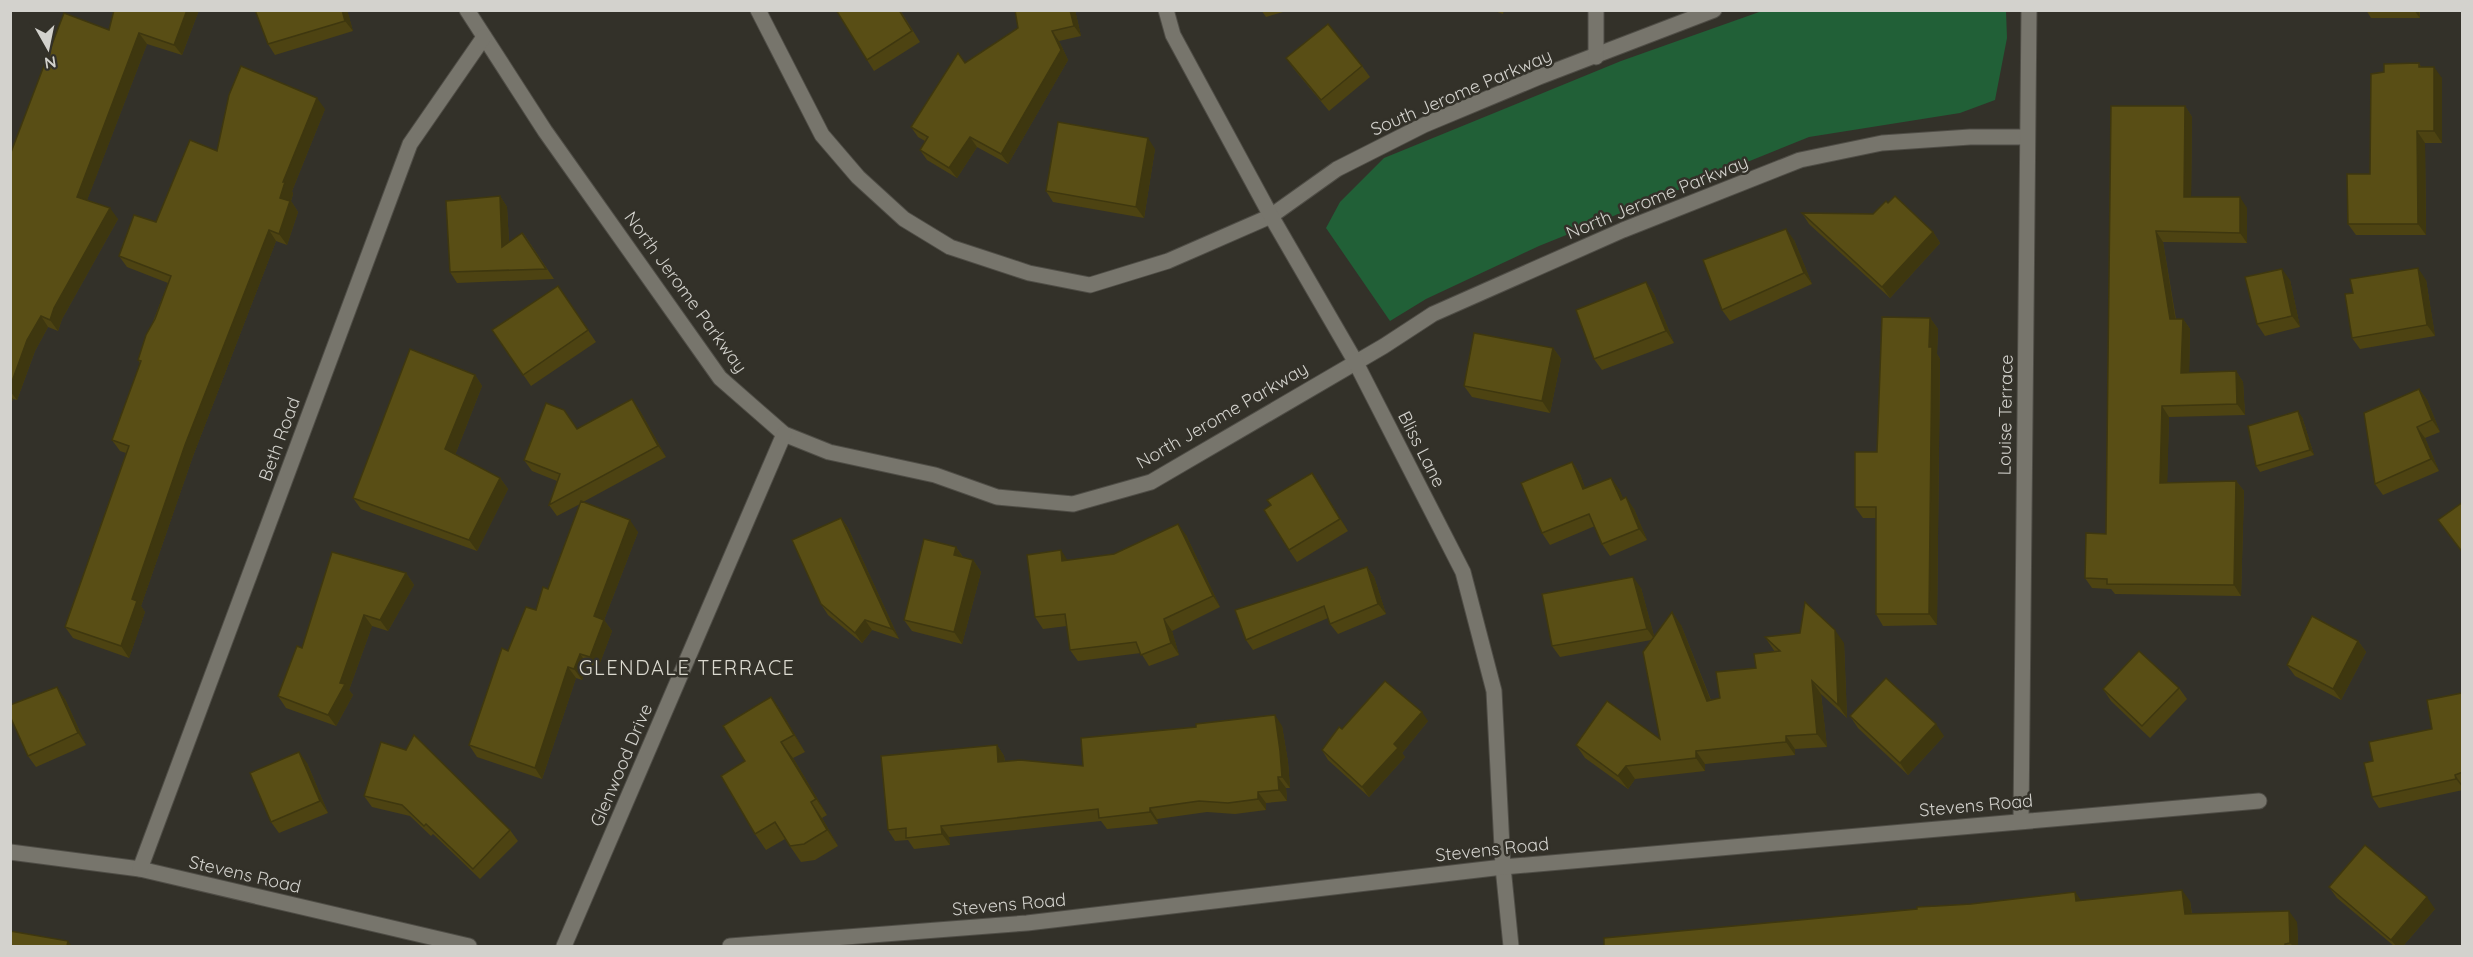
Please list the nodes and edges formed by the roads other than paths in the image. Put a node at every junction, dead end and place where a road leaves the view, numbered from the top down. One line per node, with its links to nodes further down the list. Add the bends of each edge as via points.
1 (467, 10): 7 (street, North Jerome Parkway)
2 (758, 10): 10 (street, South Jerome Parkway, via 822,135 858,177 904,219 950,247 1029,273 1090,285 1168,261)
3 (1166, 10): 10 (street, Bliss Lane, via 1173,35)
4 (1596, 10): 8 (street)
5 (1714, 10): 8 (street, South Jerome Parkway)
6 (2029, 10): 9 (street, Louise Terrace)
7 (484, 37): 12 (street, North Jerome Parkway, via 545,131 720,378); 17 (street, Beth Road, via 410,144)
8 (1596, 57): 10 (street, South Jerome Parkway, via 1424,125 1337,169)
9 (2027, 137): 11 (street, North Jerome Parkway, via 1882,143 1800,160 1623,230 1433,314); 14 (street, Louise Terrace)
10 (1271, 216): 11 (street, Bliss Lane)
11 (1355, 361): 12 (street, North Jerome Parkway, via 1151,482 1072,504 997,497 934,476 829,452); 16 (street, Bliss Lane, via 1463,572 1494,691)
12 (784, 434): 19 (street, Glenwood Drive)
13 (2259, 801): 14 (street, Stevens Road)
14 (2021, 820): 16 (street, Stevens Road)
15 (10, 852): 17 (street, Stevens Road)
16 (1503, 867): 20 (street, Stevens Road, via 1027,923); 21 (street, Bliss Lane)
17 (140, 869): 18 (street, Stevens Road)
18 (469, 946)
19 (564, 946)
20 (730, 946)
21 (1511, 946)

